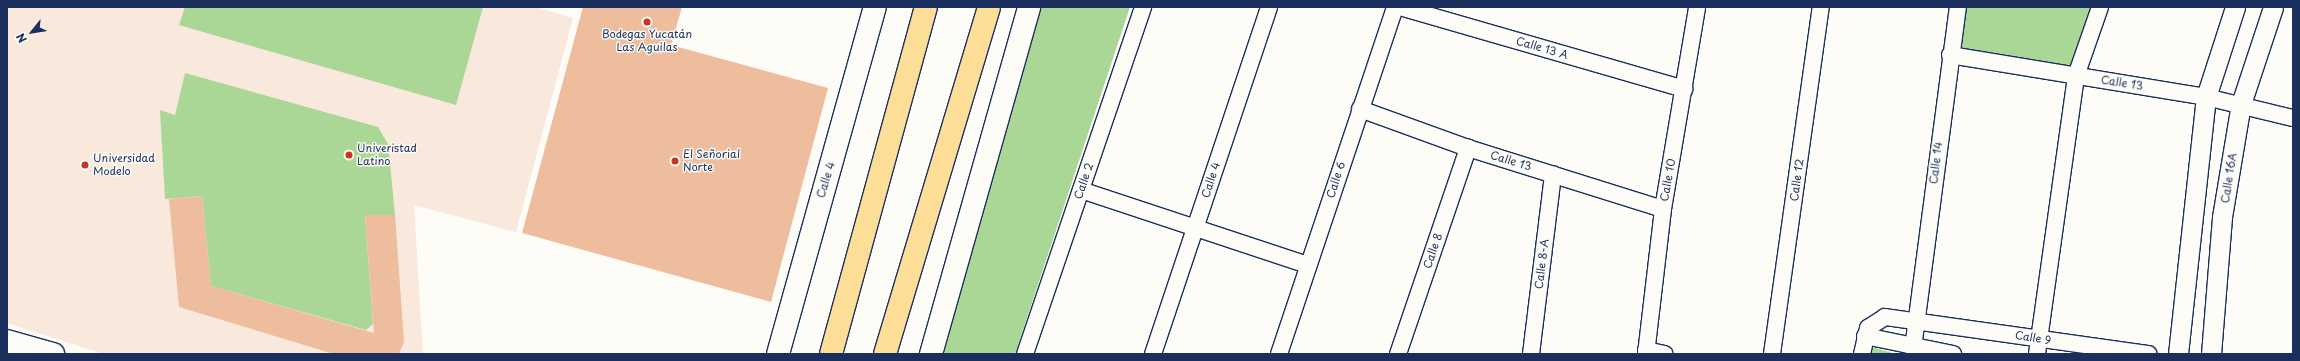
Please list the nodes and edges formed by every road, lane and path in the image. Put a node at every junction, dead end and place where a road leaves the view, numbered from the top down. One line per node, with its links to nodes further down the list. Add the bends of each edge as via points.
1 (875, 7): 36 (main road, Calle 4)
2 (926, 7): 37 (highway)
3 (989, 7): 31 (highway)
4 (1029, 7): 38 (main road)
5 (1143, 7): 24 (street, Calle 2)
6 (1269, 7): 26 (street, Calle 4)
7 (1395, 7): 20 (street, Calle 6)
8 (1400, 7): 17 (street, Calle 13 A)
9 (1697, 7): 17 (street, Calle 10)
10 (1821, 7): 45 (street, Calle 12)
11 (1958, 7): 15 (street, Calle 14)
12 (2100, 7): 16 (street)
13 (2235, 7): 18 (street)
14 (2273, 7): 19 (street, Calle 16A)
15 (1950, 55): 16 (street, Calle 13); 28 (street, Calle 14)
16 (2076, 76): 18 (street, Calle 13); 32 (street)
17 (1684, 89): 25 (street, Calle 10)
18 (2206, 97): 19 (street, Calle 13); 49 (street)
19 (2241, 104): 21 (street, Calle 13); 50 (street, Calle 16A, via 2222,217)
20 (1360, 109): 22 (street, Calle 13); 27 (street, Calle 6)
21 (2293, 118)
22 (1468, 148): 23 (street, Calle 13); 42 (street, Calle 8)
23 (1553, 174): 25 (street, Calle 13); 43 (street, Calle 8-A)
24 (1081, 190): 26 (street); 39 (street, Calle 2)
25 (1663, 209): 34 (street, Calle 10)
26 (1196, 226): 27 (street); 40 (street, Calle 4)
27 (1308, 265): 41 (street, Calle 6)
28 (1917, 319): 29 (street, via 1885,317 1868,328); 32 (street, Calle 9); 33 (street, Calle 14)
29 (1865, 336): 33 (street, via 1888,338); 46 (street)
30 (8, 345): 35 (main road)
31 (888, 346)
32 (2038, 347): 48 (street, Calle 9)
33 (1913, 348): 47 (street)
34 (1646, 352): 44 (street)
35 (48, 353)
36 (778, 354)
37 (831, 354)
38 (931, 354)
39 (1025, 354)
40 (1153, 354)
41 (1279, 354)
42 (1398, 354)
43 (1531, 354)
44 (1665, 354)
45 (1772, 354)
46 (1862, 354)
47 (1953, 354)
48 (2148, 354)
49 (2178, 354)
50 (2211, 354)

